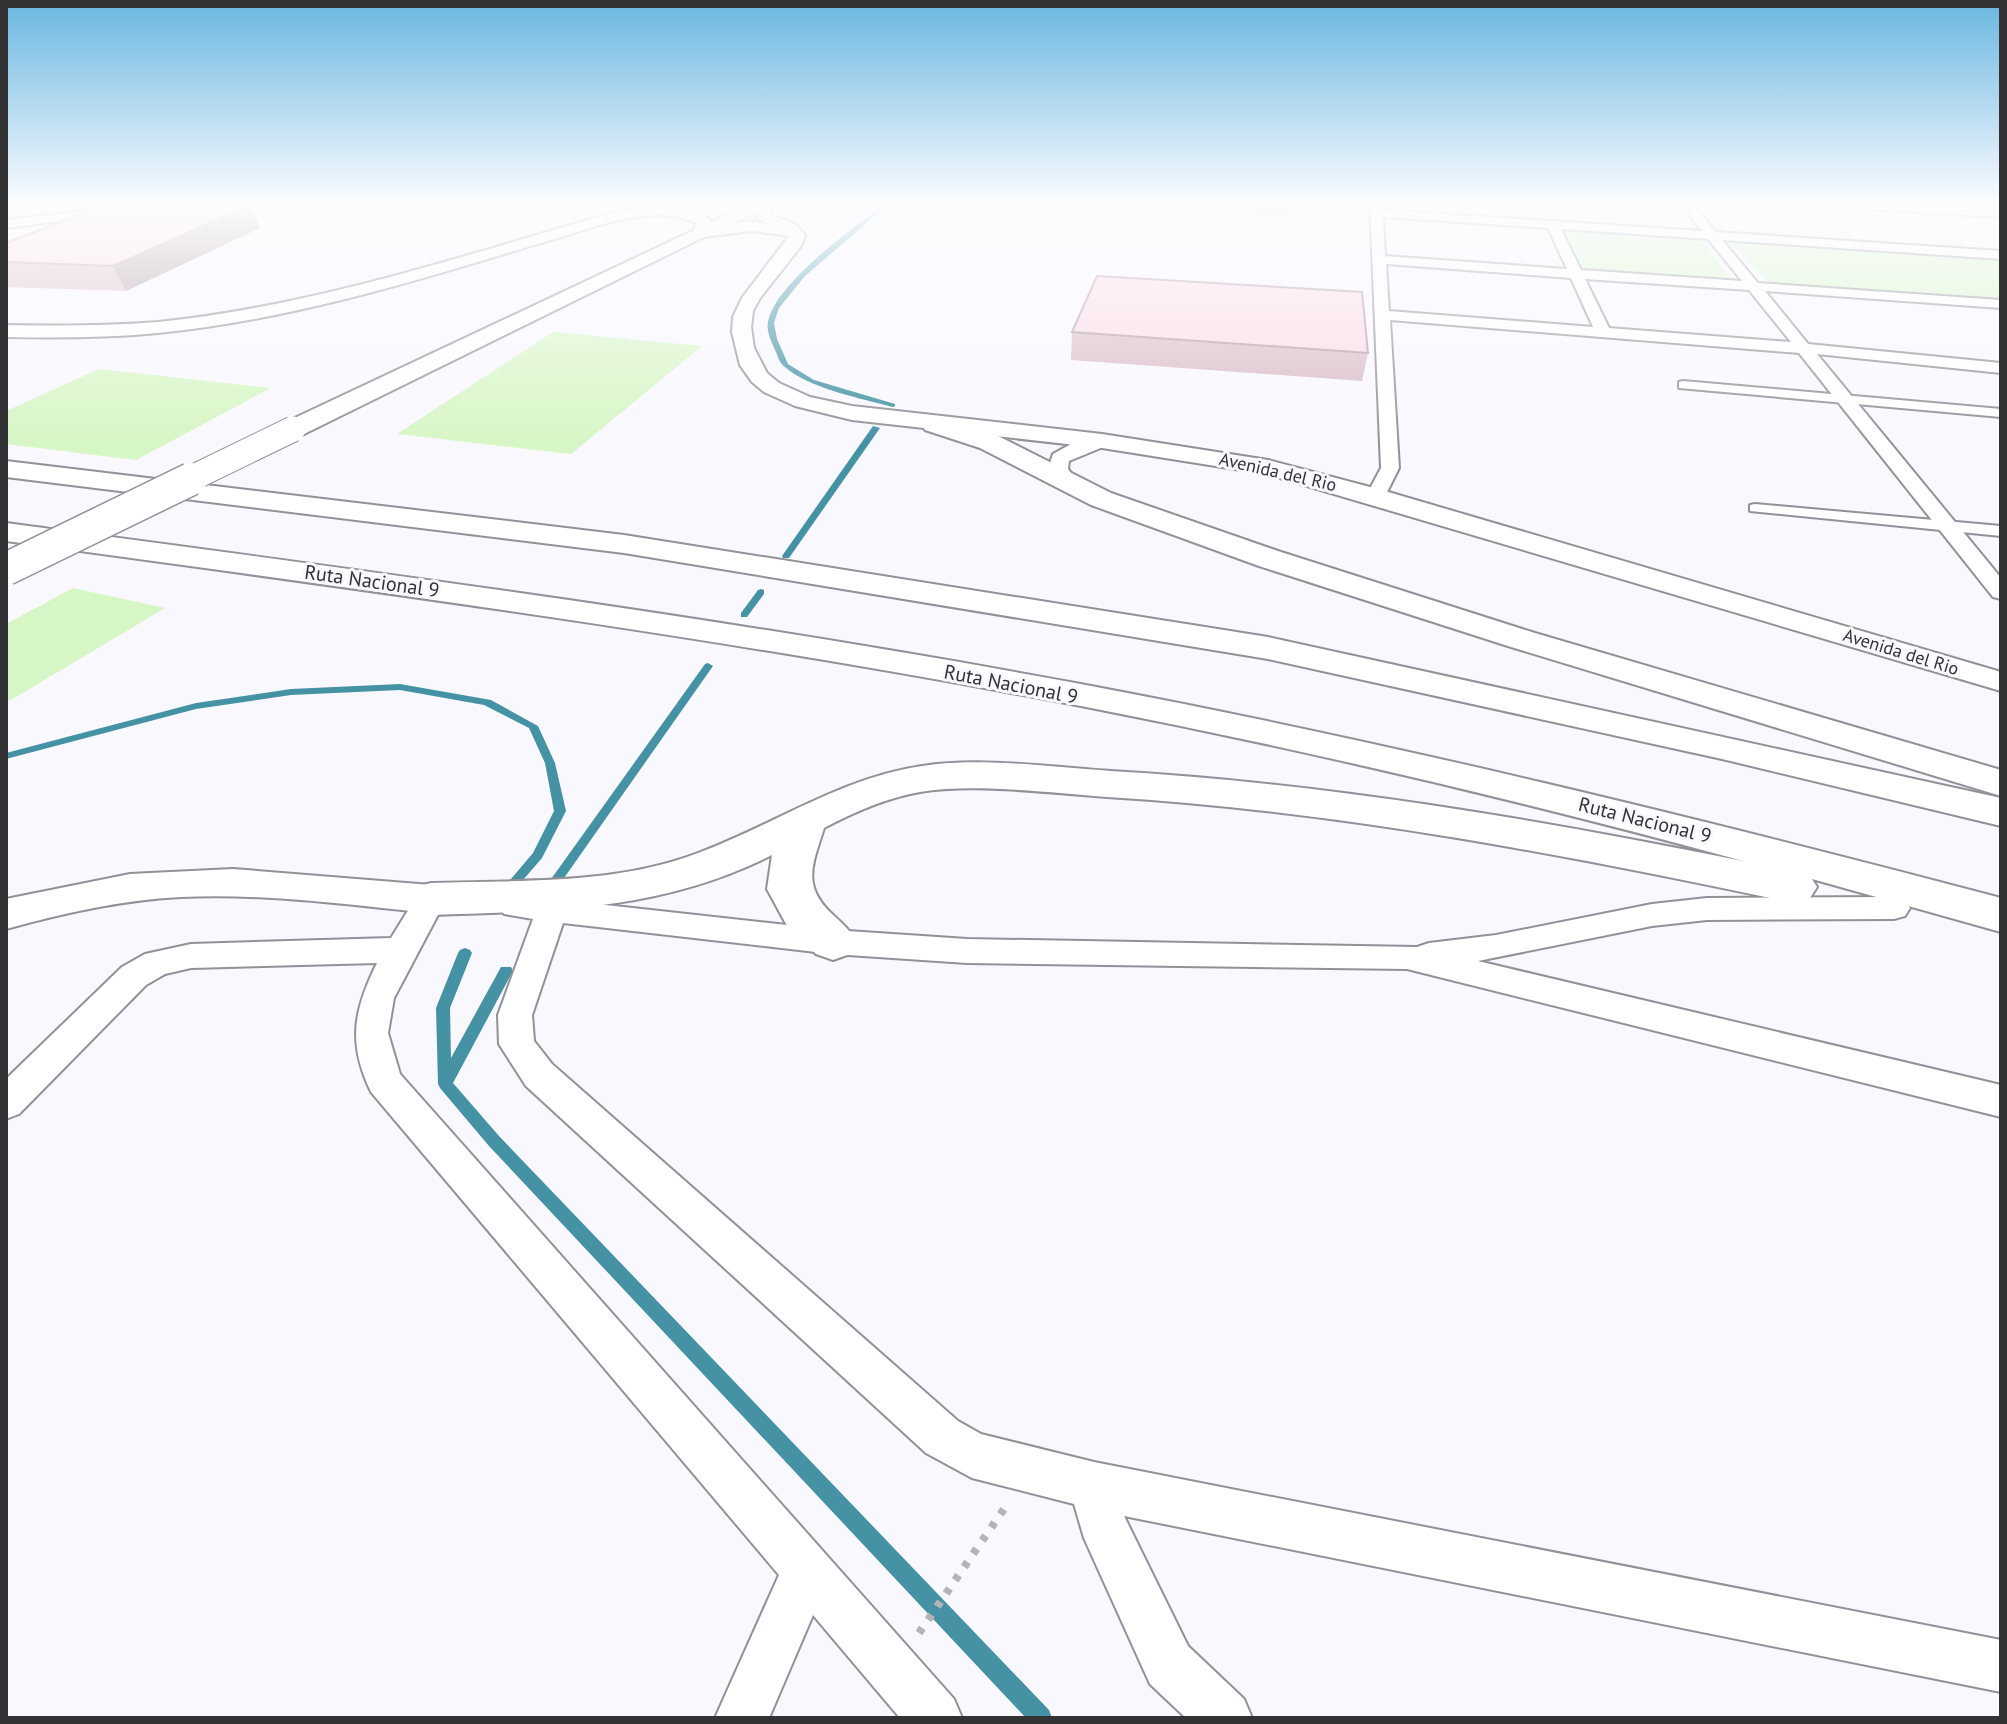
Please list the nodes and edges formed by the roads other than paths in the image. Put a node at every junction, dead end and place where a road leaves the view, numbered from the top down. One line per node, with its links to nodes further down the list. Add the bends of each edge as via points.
1 (388, 282): 11 (street, via 245,316 104,331)
2 (597, 282): 27 (main road, bridge)
3 (765, 282): 18 (street, Avenida del Rio, via 747,306 740,331 747,361 758,378 811,405)
4 (1382, 282): 10 (street)
5 (1581, 282): 12 (street)
6 (1692, 282): 8 (street)
7 (1750, 282): 8 (street)
8 (1754, 287): 9 (street); 13 (street)
9 (2001, 304)
10 (1383, 315): 12 (street); 22 (street, via 1390,468)
11 (6, 331)
12 (1603, 332): 13 (street)
13 (1807, 351): 14 (street); 16 (street)
14 (2001, 368)
15 (1683, 385): 16 (street)
16 (1844, 399): 17 (street); 24 (street)
17 (2001, 413)
18 (934, 424): 19 (street, Avenida del Rio); 21 (main road, via 989,442)
19 (1102, 441): 21 (street, via 1060,458 1058,469); 22 (street, Avenida del Rio, via 1255,465)
20 (6, 469): 31 (main road, via 624,544 1268,648)
21 (1068, 482): 30 (main road, via 1101,499 1300,568)
22 (1376, 496): 29 (street, Avenida del Rio)
23 (1755, 508): 24 (street)
24 (1947, 526): 25 (street); 28 (street)
25 (2001, 531)
26 (6, 532): 37 (main road, Ruta Nacional 9, via 466,594 851,654 1223,723 1661,823)
27 (6, 569)
28 (2001, 592)
29 (2001, 682)
30 (2001, 784)
31 (2001, 812)
32 (805, 821): 33 (main road, via 714,864 667,879 602,892); 34 (main road, via 881,787 923,778 1068,781 1279,797 1529,834); 39 (main road, via 787,886 797,910)
33 (431, 899): 35 (street); 36 (street, via 204,883 130,889); 40 (street)
34 (1894, 908): 38 (main road); 41 (street, via 1707,909 1496,947)
35 (552, 910): 39 (street); 44 (street, via 515,1015 517,1044 539,1075 942,1437 972,1455)
36 (6, 914)
37 (2001, 915)
38 (2001, 931)
39 (833, 942): 41 (street, via 967,951)
40 (400, 950): 43 (street, via 191,956 157,963 134,976); 45 (street, via 377,998 371,1033 384,1081)
41 (1407, 957): 42 (street)
42 (2001, 1101)
43 (6, 1103)
44 (1094, 1486): 46 (street); 49 (street, via 1101,1521 1169,1665)
45 (807, 1570): 47 (street); 48 (street)
46 (2001, 1666)
47 (742, 1718)
48 (935, 1718)
49 (1225, 1718)

